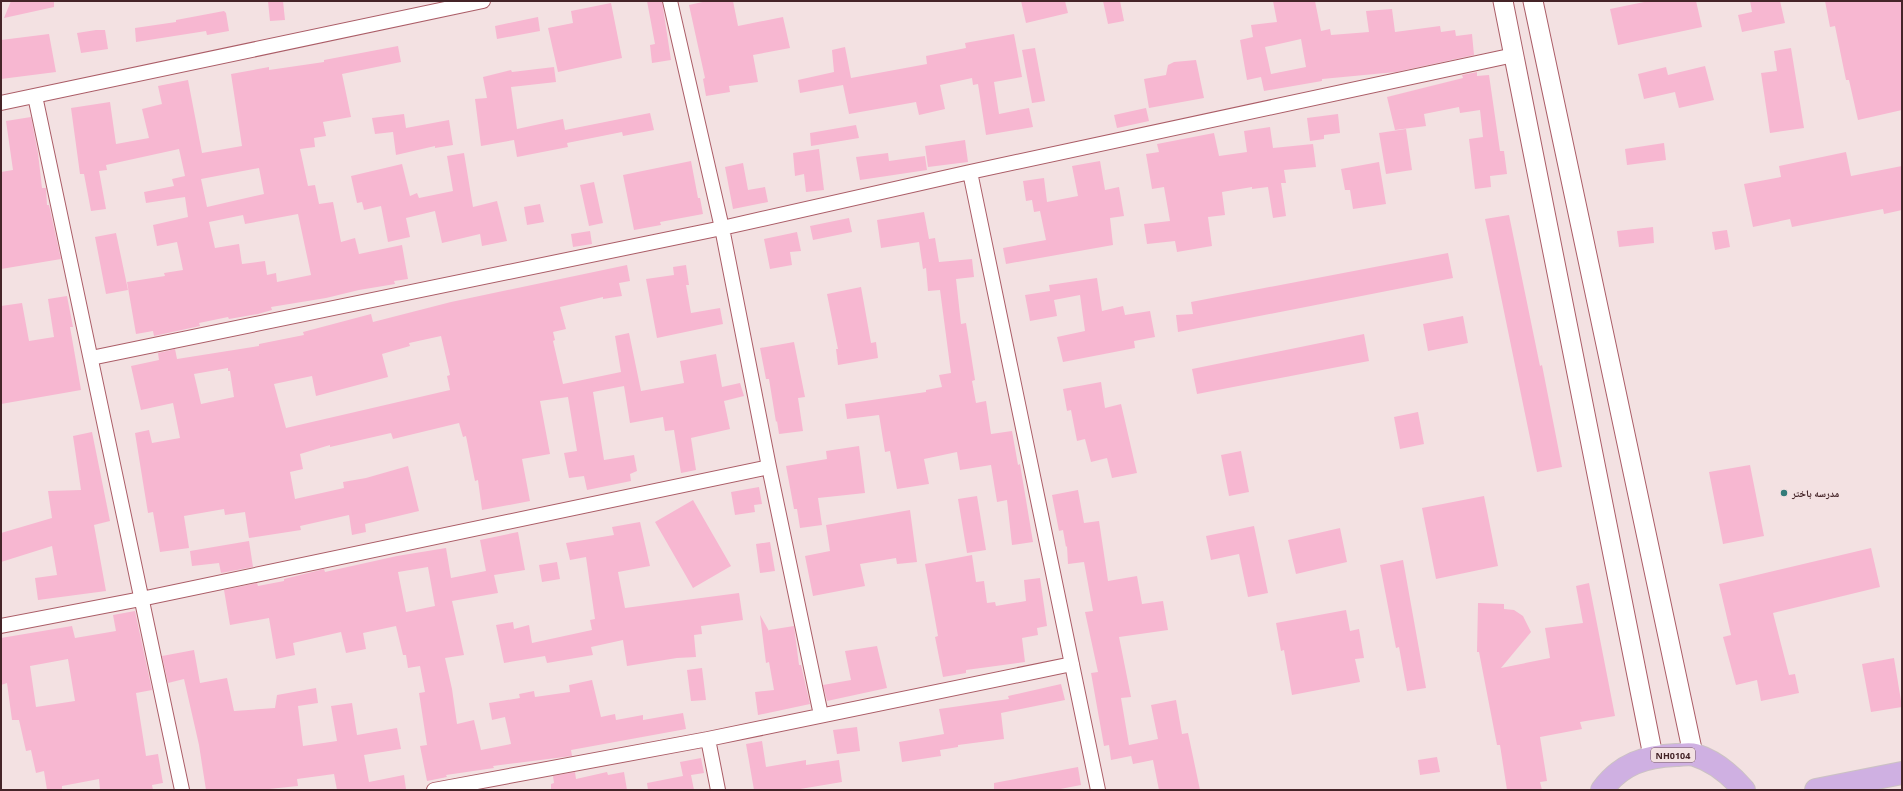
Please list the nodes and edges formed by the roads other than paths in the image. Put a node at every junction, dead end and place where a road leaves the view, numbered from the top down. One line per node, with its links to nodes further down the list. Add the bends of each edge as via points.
1 (482, 1): 6 (street)
2 (670, 1): 9 (street)
3 (1503, 1): 5 (main road)
4 (1533, 1): 17 (main road)
5 (1514, 55): 8 (street); 18 (main road)
6 (35, 96): 7 (street); 10 (street)
7 (1, 103)
8 (970, 172): 9 (street); 14 (street)
9 (722, 228): 10 (street); 11 (street)
10 (91, 358): 12 (street)
11 (769, 466): 12 (street); 15 (street)
12 (141, 599): 13 (street); 20 (street)
13 (1, 626)
14 (1072, 664): 15 (street); 23 (street)
15 (821, 715): 16 (street)
16 (708, 739): 21 (street); 22 (street)
17 (1693, 754): 18 (highway, NH0104); 25 (highway, NH0104, via 1732,776)
18 (1653, 756): 24 (highway, NH0104, via 1630,765 1609,780)
19 (1902, 772): 26 (highway)
20 (182, 790)
21 (434, 790)
22 (718, 790)
23 (1098, 790)
24 (1602, 790)
25 (1744, 790)
26 (1816, 790)

